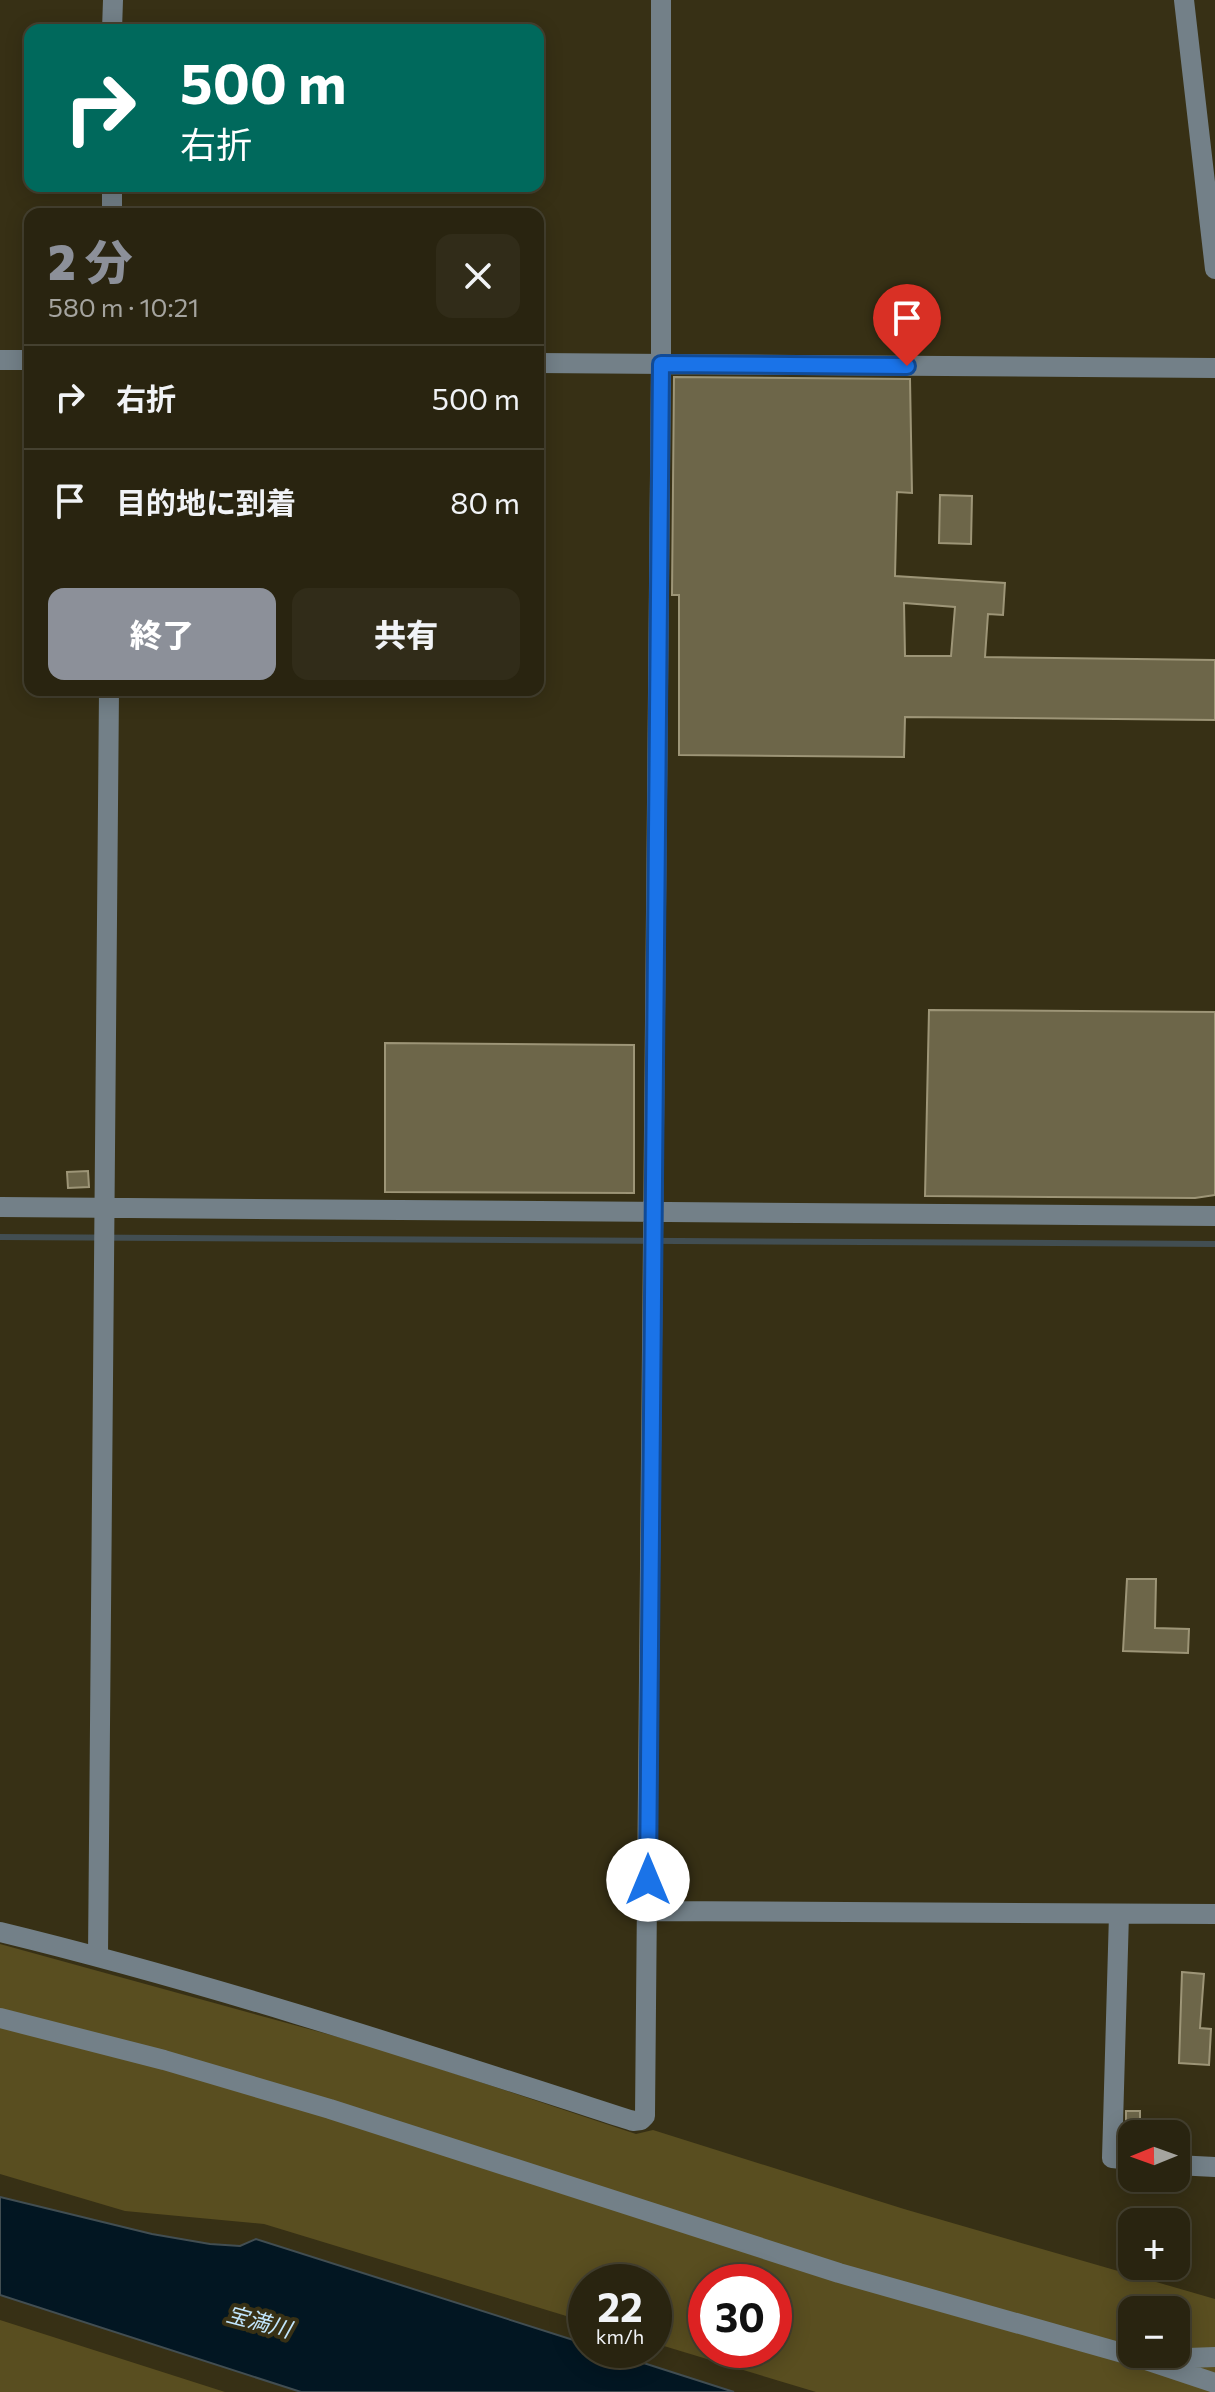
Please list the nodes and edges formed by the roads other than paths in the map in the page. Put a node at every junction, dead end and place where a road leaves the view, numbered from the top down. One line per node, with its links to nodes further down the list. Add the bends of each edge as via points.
1 (113, 0): 4 (street)
2 (661, 0): 9 (street)
3 (1184, 0): 5 (street)
4 (112, 24)
5 (1215, 269)
6 (0, 360): 7 (street)
7 (24, 360)
8 (544, 363): 9 (street)
9 (661, 364): 10 (street); 15 (street)
10 (1215, 368)
11 (109, 696): 13 (street)
12 (0, 1207): 13 (street)
13 (106, 1216): 15 (street); 20 (street)
14 (1215, 1216): 15 (street)
15 (652, 1218): 16 (street)
16 (647, 1911): 17 (street); 20 (street, via 645,2116 633,2121)
17 (1119, 1914): 18 (street); 22 (street, via 1112,2158)
18 (1215, 1914)
19 (0, 1932): 20 (street)
20 (98, 1956)
21 (0, 2018): 25 (street, via 180,2064 839,2273)
22 (1118, 2159)
23 (1190, 2166): 24 (street)
24 (1215, 2167)
25 (1118, 2352)
26 (1215, 2357): 27 (street)
27 (1190, 2359)
28 (1170, 2368): 29 (street)
29 (1215, 2383)

